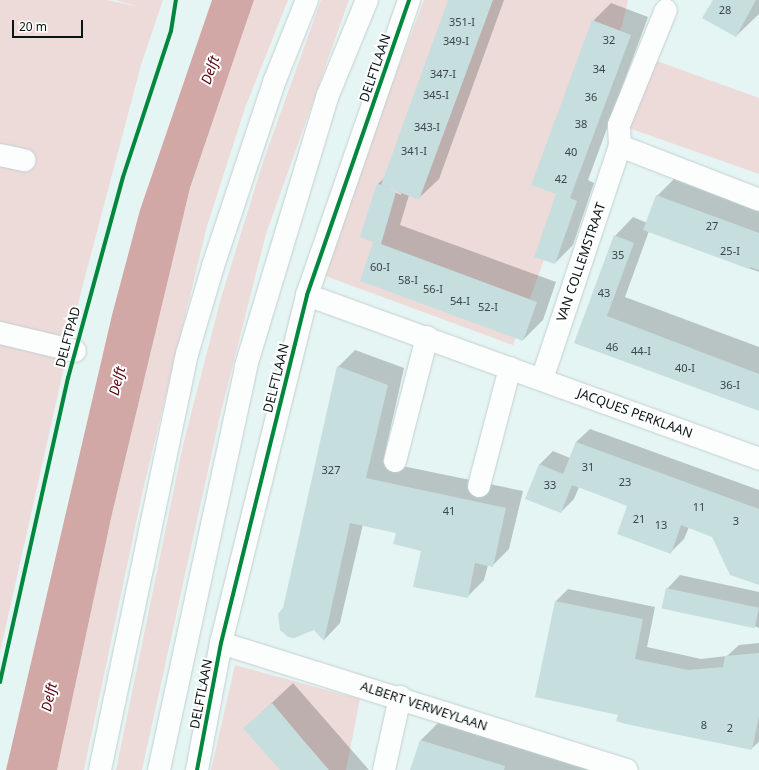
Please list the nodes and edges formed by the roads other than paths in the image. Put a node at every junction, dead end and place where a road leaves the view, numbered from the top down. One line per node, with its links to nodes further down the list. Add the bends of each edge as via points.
1 (307, 0): 20 (street, via 275,80 213,266 187,354)
2 (367, 0): 21 (street, DELFTLAAN, via 328,95 246,366)
3 (409, 0): 9 (street, DELFTLAAN)
4 (666, 10): 5 (street, VAN COLLEMSTRAAT, via 619,125)
5 (620, 146): 8 (street); 14 (street, VAN COLLEMSTRAAT)
6 (0, 155): 7 (street)
7 (24, 160)
8 (759, 200)
9 (307, 294): 11 (street, JACQUES PERKLAAN); 18 (street, DELFTLAAN)
10 (0, 334): 12 (street)
11 (427, 337): 13 (street, JACQUES PERKLAAN); 16 (street)
12 (75, 351)
13 (510, 368): 14 (street, JACQUES PERKLAAN); 17 (street)
14 (542, 379): 15 (street, JACQUES PERKLAAN)
15 (759, 460)
16 (395, 461)
17 (479, 486)
18 (221, 643): 19 (street, ALBERT VERWEYLAAN); 22 (street, DELFTLAAN)
19 (400, 697): 23 (street); 24 (street, ALBERT VERWEYLAAN)
20 (100, 770)
21 (159, 770)
22 (197, 770)
23 (384, 770)
24 (627, 770)

